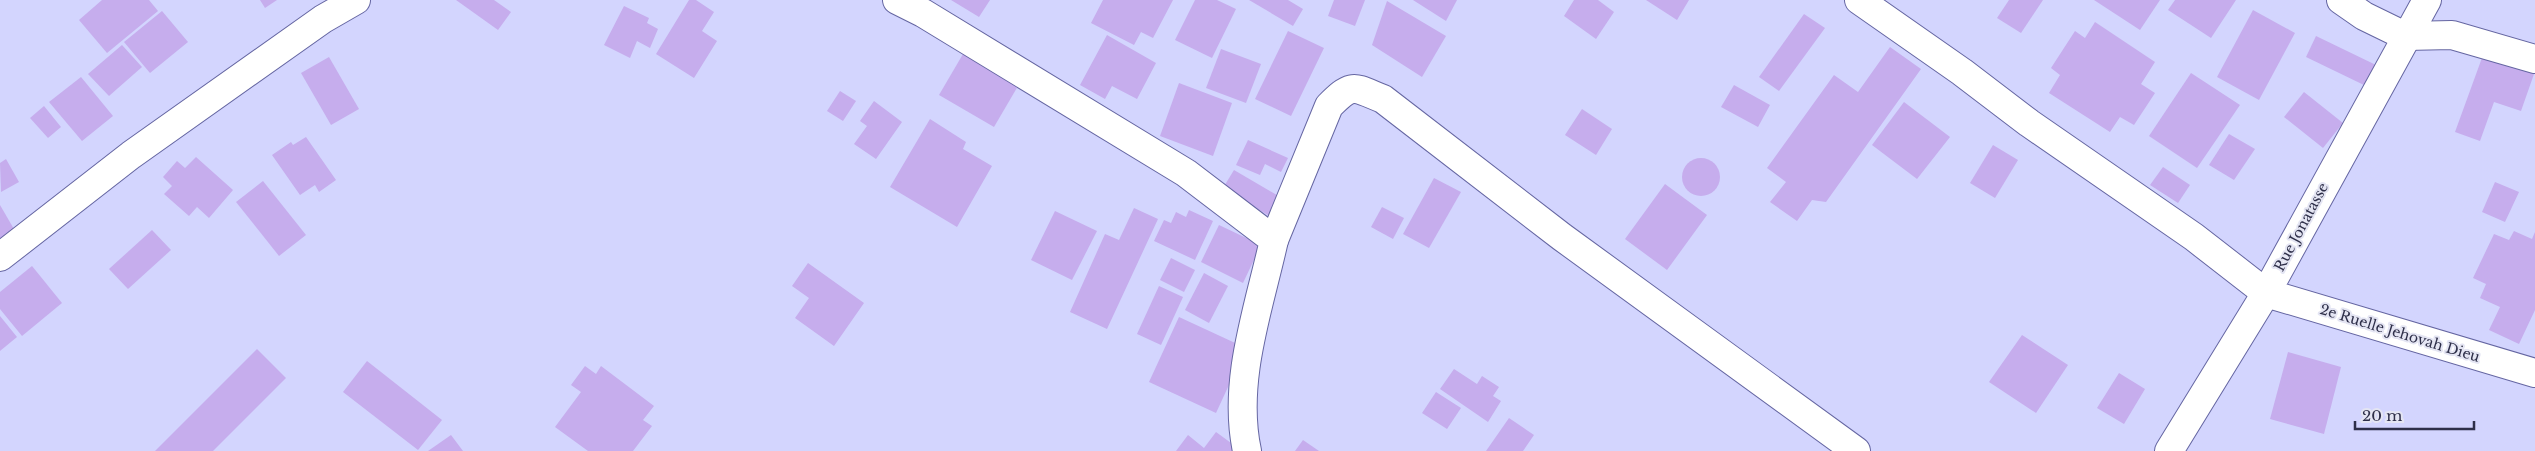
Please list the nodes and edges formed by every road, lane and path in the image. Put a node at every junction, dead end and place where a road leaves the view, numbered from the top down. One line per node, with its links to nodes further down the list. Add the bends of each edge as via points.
1 (356, 0): 9 (street, via 323,19 131,155)
2 (897, 0): 8 (street, via 1186,173)
3 (1859, 0): 10 (street, via 2194,238)
4 (2341, 0): 6 (street, via 2364,16)
5 (2427, 0): 6 (street, Rue Jonatasse)
6 (2406, 36): 7 (street, via 2452,35); 10 (street, Rue Jonatasse)
7 (2535, 59)
8 (1274, 240): 12 (street, via 1242,384 1242,426); 13 (street, via 1329,106 1344,91 1354,88 1383,99 1562,237)
9 (0, 257)
10 (2266, 293): 11 (street, 2e Ruelle Jehovah Dieu); 14 (street, Rue Jonatasse)
11 (2535, 373)
12 (1247, 451)
13 (1856, 451)
14 (2169, 451)

